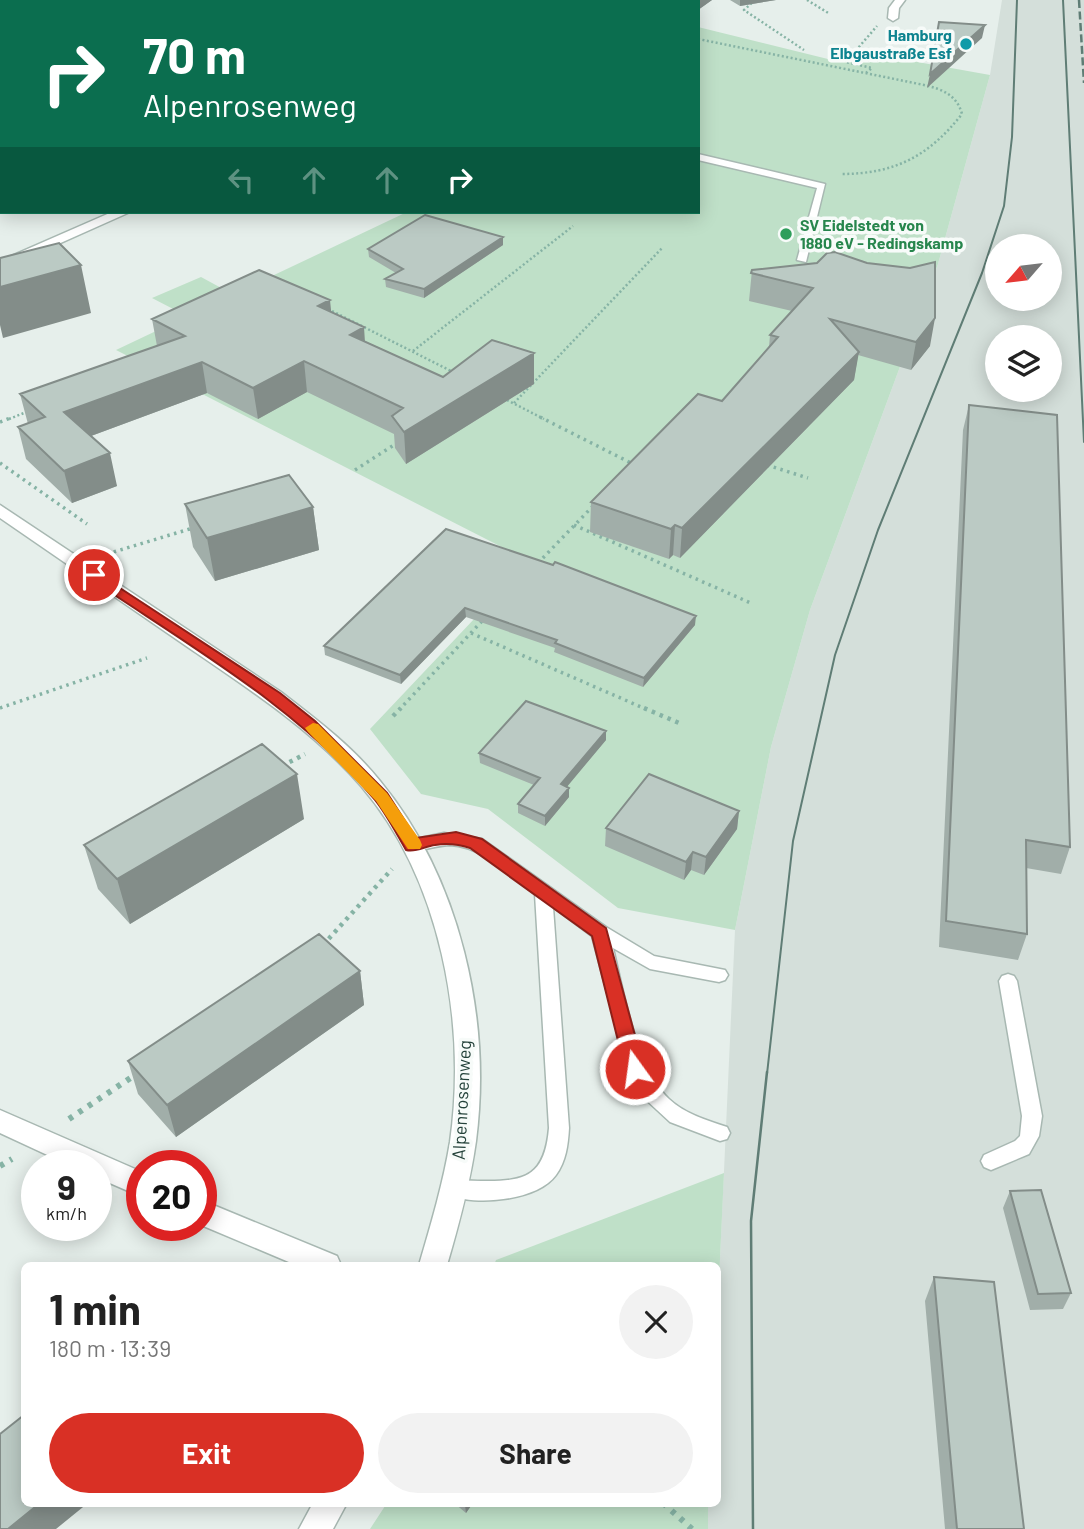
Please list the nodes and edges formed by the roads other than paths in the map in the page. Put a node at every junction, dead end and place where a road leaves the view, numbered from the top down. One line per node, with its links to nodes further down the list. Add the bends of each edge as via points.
1 (900, 0): 2 (street)
2 (893, 18)
3 (700, 157): 5 (lane, via 822,186)
4 (118, 214): 6 (street)
5 (802, 260)
6 (0, 266)
7 (0, 510): 8 (street, Alpenrosenweg, via 309,724 381,797)
8 (412, 845): 9 (lane, via 456,838 476,843); 17 (street, Alpenrosenweg, via 455,963 467,1035)
9 (542, 893): 10 (lane); 17 (lane, via 559,1128 556,1155 547,1172 512,1190)
10 (600, 933): 11 (lane, via 650,961); 14 (lane, via 635,1069 648,1091 693,1126)
11 (719, 975)
12 (1008, 981): 15 (lane, via 1032,1136 1020,1152)
13 (0, 1121): 16 (street)
14 (720, 1133)
15 (991, 1161)
16 (126, 1178)
17 (456, 1189): 20 (street, Alpenrosenweg)
18 (217, 1219): 19 (street)
19 (320, 1262)
20 (434, 1262)
21 (329, 1507): 22 (street)
22 (315, 1529)

